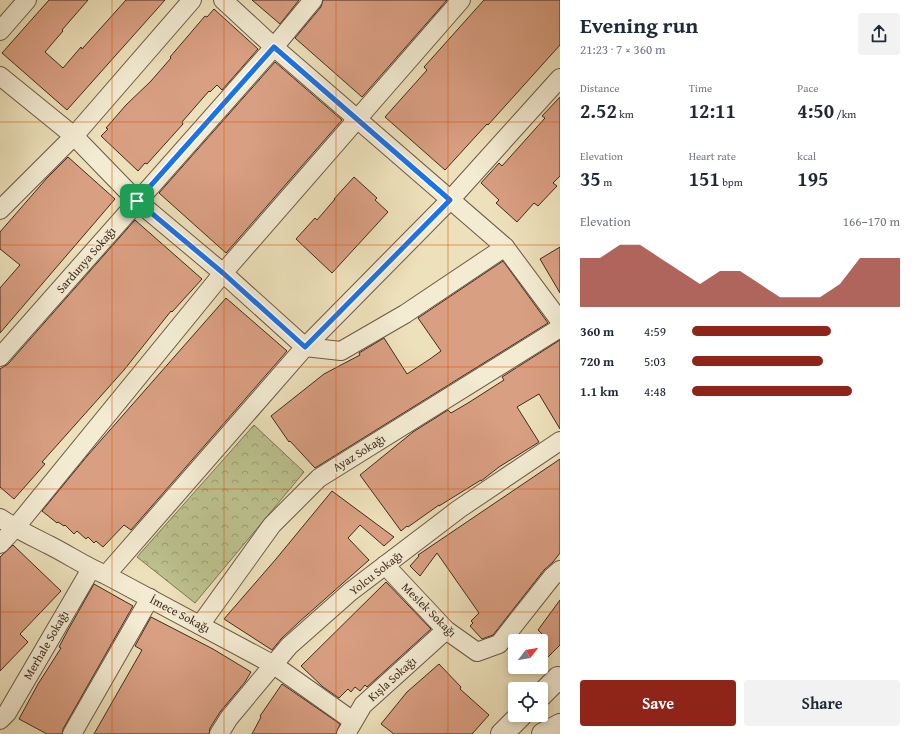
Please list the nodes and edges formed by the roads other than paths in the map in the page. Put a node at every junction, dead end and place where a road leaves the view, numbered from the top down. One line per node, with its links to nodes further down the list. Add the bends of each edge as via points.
1 (27, 0): 6 (street)
2 (192, 0): 11 (street)
3 (223, 0): 7 (street)
4 (313, 0): 7 (street, Sardunya Sokağı)
5 (461, 0): 10 (street)
6 (0, 31)
7 (274, 47): 10 (street); 13 (street, Sardunya Sokağı)
8 (0, 76): 11 (street)
9 (560, 78): 12 (street, Merhale Sokağı)
10 (357, 119): 12 (street); 16 (street)
11 (74, 136): 13 (street); 14 (street)
12 (450, 200): 15 (street); 19 (street, Merhale Sokağı)
13 (137, 201): 16 (street); 20 (street, Sardunya Sokağı)
14 (0, 210)
15 (505, 247): 17 (street); 19 (street, via 405,314 341,351)
16 (223, 273): 19 (street); 23 (street)
17 (560, 321)
18 (560, 328): 29 (street, Ayaz Sokağı, via 319,478 272,525)
19 (305, 347): 27 (street, Merhale Sokağı)
20 (0, 357)
21 (560, 441): 25 (street, Yolcu Sokağı, via 459,509)
22 (0, 518): 23 (street, İmece Sokağı)
23 (15, 528): 24 (street); 27 (street, İmece Sokağı)
24 (0, 544)
25 (385, 565): 30 (street, Meslek Sokağı); 31 (street, Yolcu Sokağı, via 289,646)
26 (560, 570): 30 (street, Meslek Sokağı, via 499,644 477,652)
27 (99, 572): 28 (street, İmece Sokağı); 34 (street, Merhale Sokağı)
28 (150, 598): 29 (street, İmece Sokağı); 38 (street)
29 (200, 625): 31 (street, İmece Sokağı)
30 (446, 630): 37 (street, Kışla Sokağı, via 363,706)
31 (274, 664): 37 (street, İmece Sokağı); 39 (street, Yolcu Sokağı, via 229,718)
32 (559, 678): 33 (street)
33 (548, 688)
34 (0, 720)
35 (514, 722): 40 (street)
36 (560, 725): 41 (street)
37 (350, 728)
38 (72, 734)
39 (219, 734)
40 (502, 734)
41 (543, 734)

